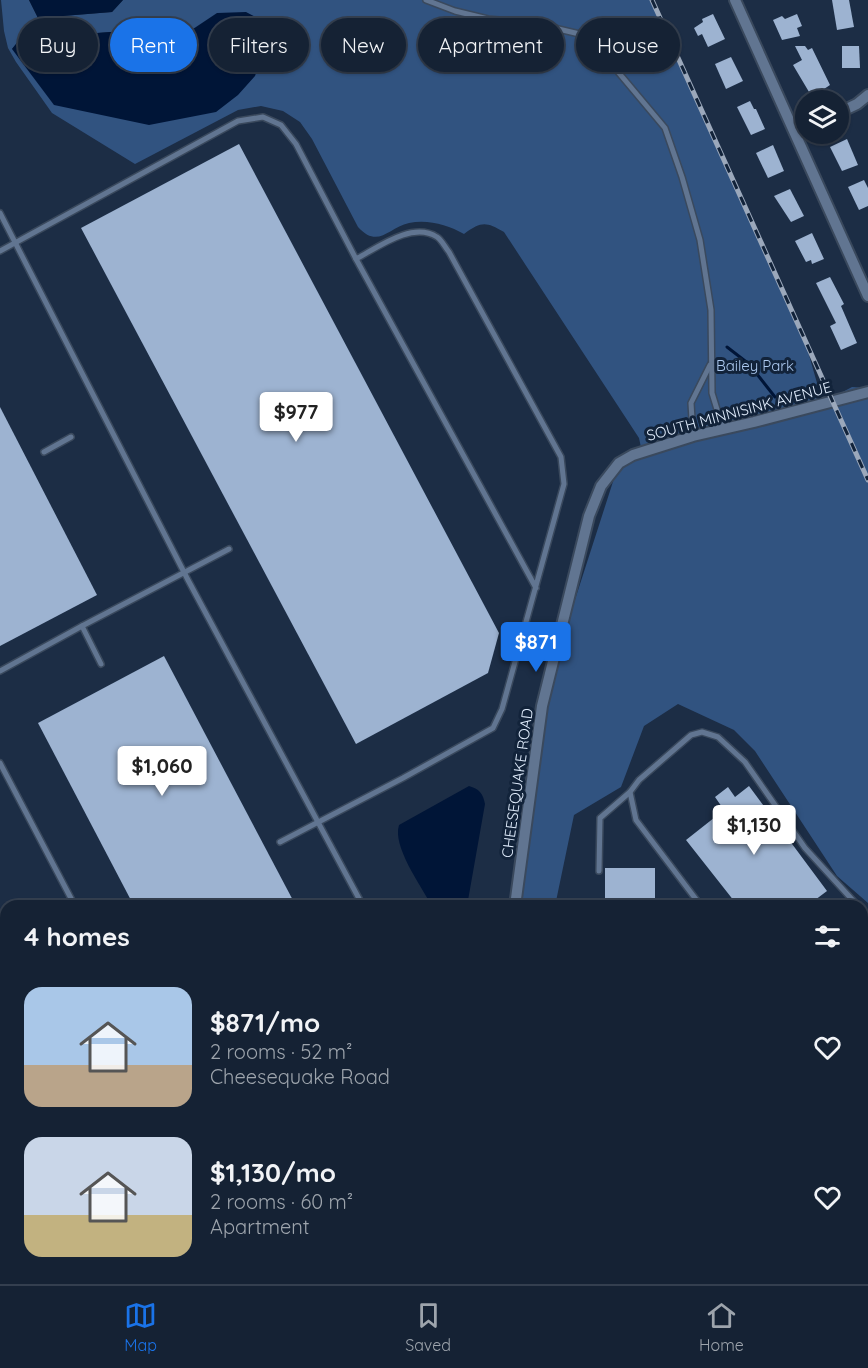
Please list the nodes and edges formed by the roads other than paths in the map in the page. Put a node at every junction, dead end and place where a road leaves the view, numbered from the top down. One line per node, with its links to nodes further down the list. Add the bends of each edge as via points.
1 (426, 0): 12 (lane, via 488,19 588,36 665,128 700,240 711,310)
2 (735, 0): 5 (street)
3 (868, 95): 4 (street)
4 (849, 108)
5 (795, 118)
6 (807, 144): 11 (street)
7 (0, 213): 8 (lane)
8 (15, 243): 9 (lane); 10 (lane, via 238,121 263,117 281,124 296,144); 20 (lane)
9 (0, 251)
10 (356, 259): 21 (lane); 21 (lane, via 404,235 422,232 438,237 522,385 561,458 564,484)
11 (868, 296)
12 (711, 363): 14 (lane, via 712,393); 15 (lane, via 691,403)
13 (868, 392): 14 (street, SOUTH MINNISINK AVENUE)
14 (723, 429): 15 (street, SOUTH MINNISINK AVENUE)
15 (693, 436): 18 (street, SOUTH MINNISINK AVENUE)
16 (71, 437): 17 (lane)
17 (44, 452)
18 (619, 463): 32 (street, CHEESEQUAKE ROAD, via 600,486 589,516 545,695)
19 (229, 549): 20 (lane)
20 (184, 573): 22 (lane); 27 (lane)
21 (536, 588): 27 (lane, via 502,709 493,728)
22 (82, 626): 23 (lane); 24 (lane)
23 (101, 664)
24 (0, 671)
25 (0, 763): 30 (lane)
26 (630, 792): 29 (lane, via 600,818); 33 (lane, via 636,820); 34 (lane, via 691,735 702,732 718,737 745,762 805,848)
27 (318, 822): 28 (lane); 31 (lane)
28 (280, 843)
29 (599, 871)
30 (72, 900)
31 (360, 900)
32 (516, 900)
33 (697, 900)
34 (853, 900)

